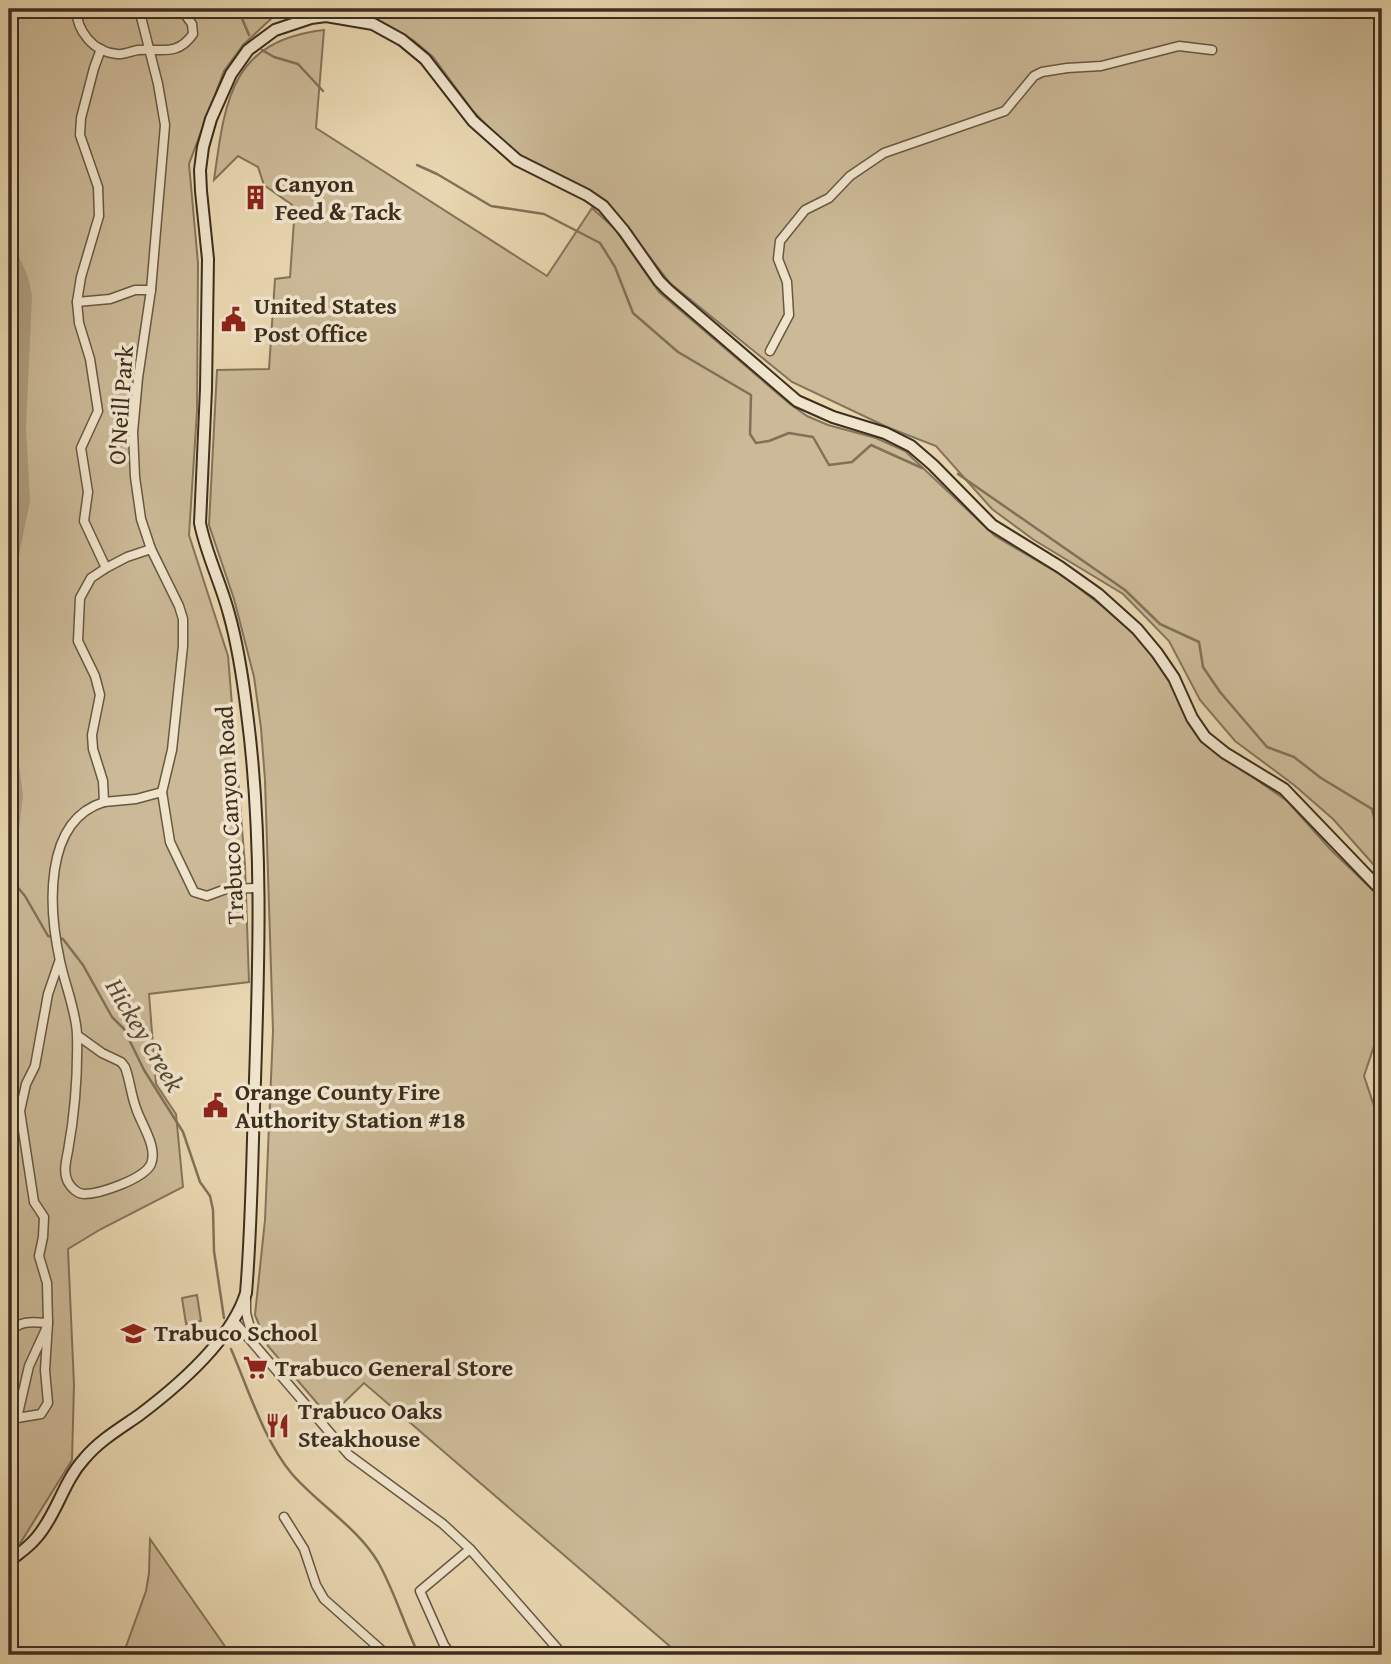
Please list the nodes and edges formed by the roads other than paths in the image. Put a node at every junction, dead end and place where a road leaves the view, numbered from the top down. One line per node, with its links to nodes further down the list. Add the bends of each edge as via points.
1 (76, 9): 6 (street, via 86,38)
2 (138, 9): 8 (street, O'Neill Park)
3 (181, 9): 8 (street, via 191,24 192,34 186,43 167,51)
4 (326, 13): 5 (main road, Trabuco Canyon Road); 17 (main road, Trabuco Canyon Road, via 373,24 416,50 473,121 517,160 603,206 659,281 797,401 911,446 992,524 1098,594 1153,647 1205,737 1284,789)
5 (307, 16): 16 (main road, Trabuco Canyon Road, via 257,41 237,63 211,119 200,170 208,259 200,523 230,615 242,675)
6 (101, 49): 8 (street, via 117,54); 10 (street, via 80,135 98,187 99,216)
7 (1212, 50): 11 (street, via 1179,46 1101,66 1042,72 1005,111 884,153 850,176 829,198 805,210 780,241 778,259 787,282 789,315)
8 (149, 51): 9 (street, O'Neill Park, via 165,125)
9 (151, 290): 10 (street); 12 (street, O'Neill Park, via 133,432 141,519)
10 (77, 302): 13 (street, via 98,411 82,448 88,492 84,521)
11 (771, 351)
12 (151, 550): 13 (street); 14 (street, O'Neill Park, via 183,619 172,750)
13 (106, 568): 15 (street, via 85,586 77,629 100,695 92,735)
14 (162, 792): 15 (street); 16 (street, O'Neill Park, via 170,842 194,892 207,896 226,889)
15 (104, 802): 18 (street, via 79,815 57,854 53,879)
16 (258, 888): 20 (main road, Trabuco Canyon Road, via 258,999)
17 (1382, 891)
18 (60, 960): 19 (street); 22 (street, via 20,1111 34,1202 44,1217 39,1256 47,1283)
19 (77, 1035): 19 (street, via 76,1099 65,1166 68,1183 84,1194 139,1176 152,1155 125,1067)
20 (245, 1294): 21 (main road, Trabuco Canyon Road); 24 (street)
21 (234, 1321): 24 (street); 29 (main road, Trabuco Canyon Road, via 164,1396 84,1458 39,1535)
22 (48, 1323): 23 (street, via 27,1321); 26 (street, via 29,1366); 26 (street, via 48,1403 41,1414)
23 (9, 1332)
24 (256, 1345): 28 (street, via 349,1455)
25 (9, 1410): 26 (street)
26 (17, 1418)
27 (284, 1517): 32 (street, via 304,1549 324,1599)
28 (470, 1549): 33 (street, via 422,1588 420,1595); 34 (street)
29 (9, 1561)
30 (317, 1655): 31 (street)
31 (324, 1655)
32 (387, 1655)
33 (451, 1655)
34 (563, 1655)

